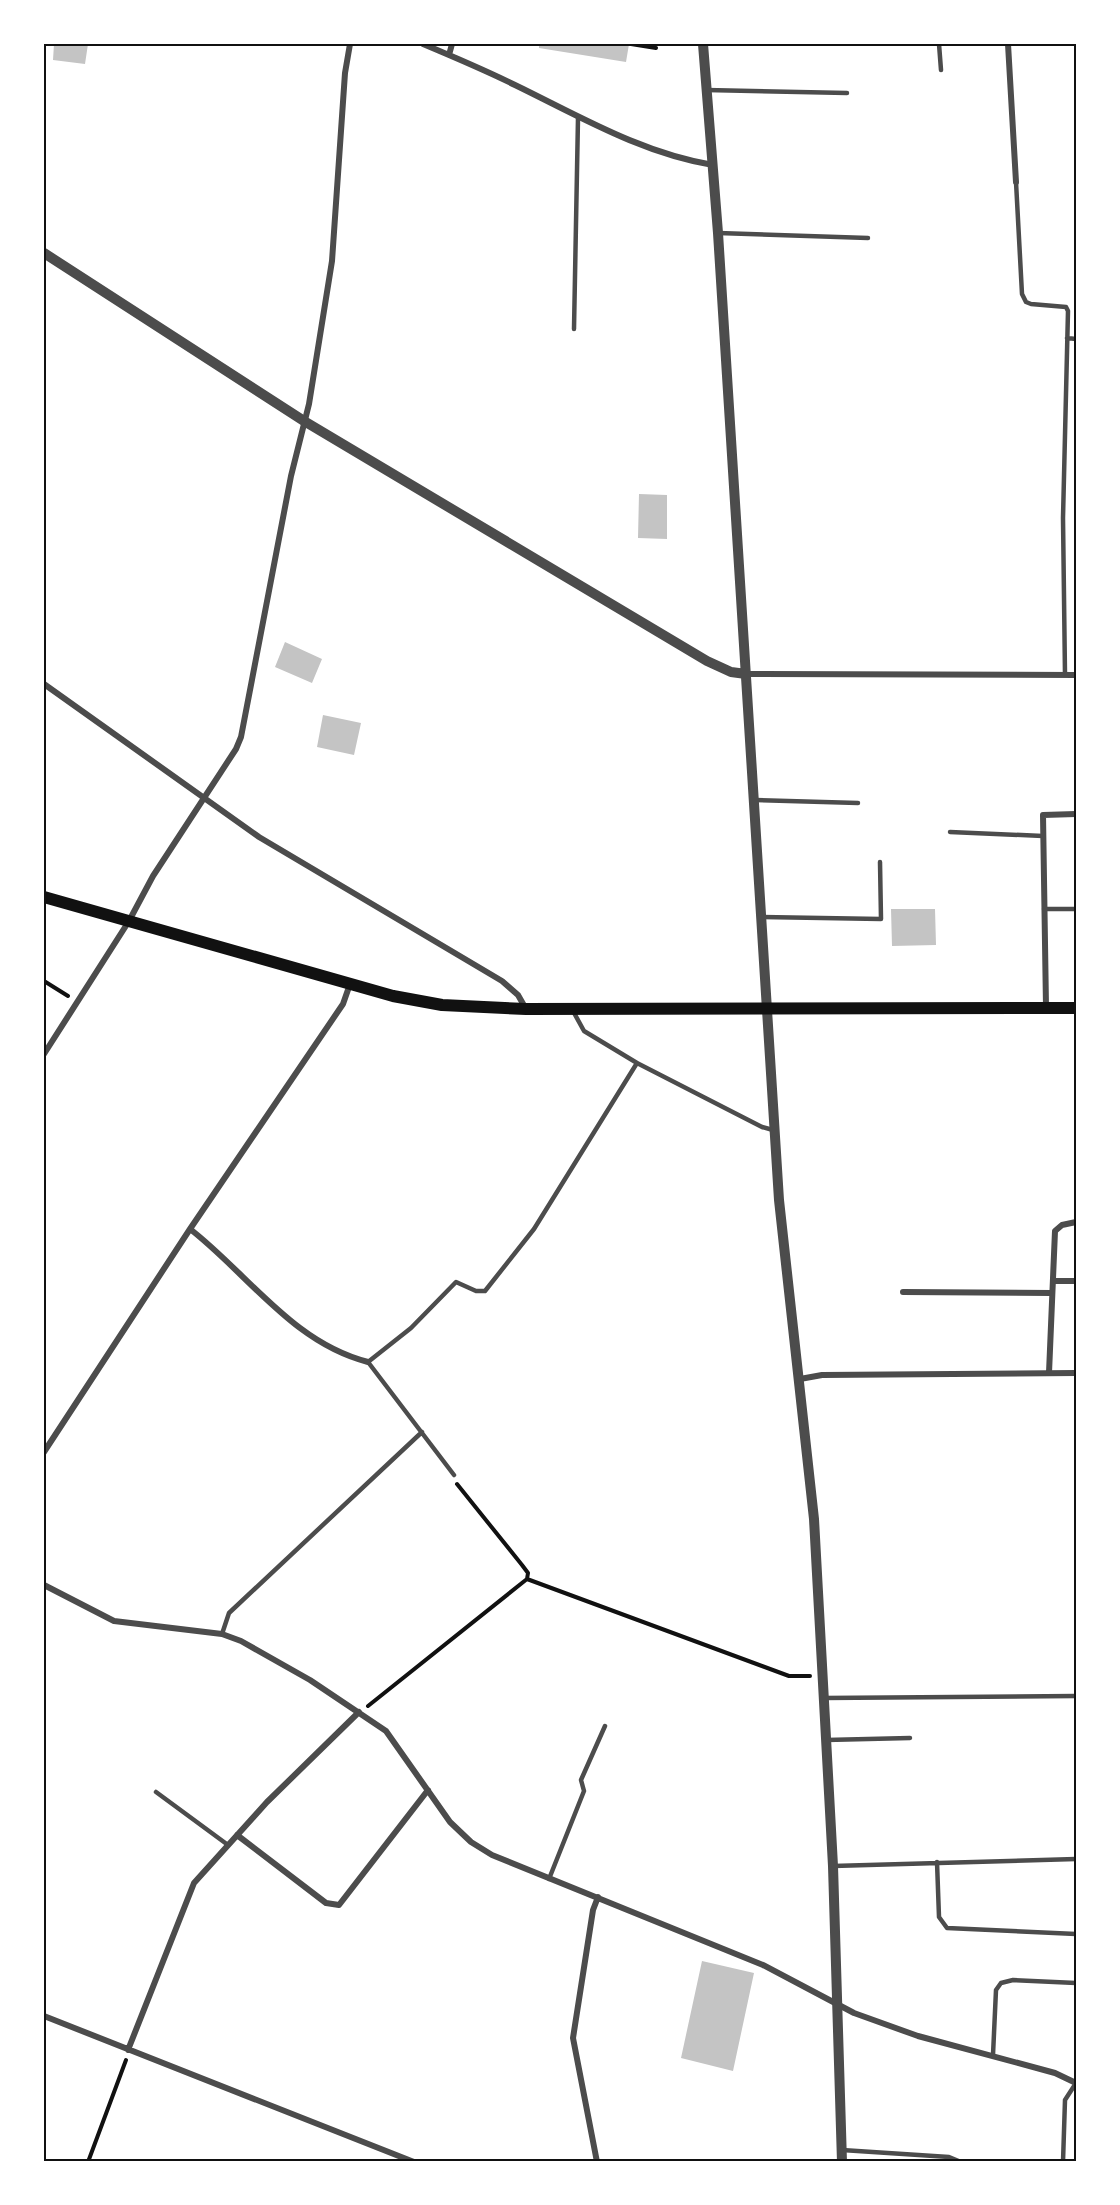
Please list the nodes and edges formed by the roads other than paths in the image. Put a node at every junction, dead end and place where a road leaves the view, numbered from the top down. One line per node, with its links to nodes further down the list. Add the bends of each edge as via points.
1 (350, 44): 20 (street, via 332,261)
2 (423, 44): 7 (street)
3 (452, 44): 7 (street)
4 (703, 44): 9 (street)
5 (939, 44): 8 (lane)
6 (1008, 44): 13 (street)
7 (449, 55): 11 (street)
8 (941, 70)
9 (706, 90): 10 (lane); 12 (street)
10 (847, 93)
11 (578, 118): 12 (street, via 608,133); 17 (lane)
12 (713, 165): 14 (street)
13 (1016, 182): 18 (lane, via 1022,294 1031,304 1066,307)
14 (718, 232): 15 (lane); 21 (street)
15 (868, 238)
16 (44, 253): 20 (street)
17 (574, 328)
18 (1067, 338): 19 (lane); 22 (lane)
19 (1077, 339)
20 (304, 421): 21 (street, via 706,661); 25 (street, via 244,724 236,749)
21 (746, 674): 22 (street); 26 (street)
22 (1065, 675): 23 (street)
23 (1077, 675)
24 (44, 684): 25 (street)
25 (204, 797): 36 (street); 41 (street, via 278,849 502,981 518,995)
26 (753, 800): 27 (lane); 35 (street)
27 (858, 803)
28 (1077, 814): 30 (street, via 1043,815)
29 (950, 832): 30 (lane)
30 (1042, 836): 33 (street)
31 (880, 862): 35 (lane, via 881,919)
32 (44, 897): 36 (main road)
33 (1044, 909): 34 (lane); 39 (street)
34 (1077, 909)
35 (761, 917): 38 (street)
36 (129, 921): 37 (main road); 43 (street)
37 (350, 984): 41 (main road, via 442,1005); 47 (street, via 343,1004)
38 (765, 1008): 39 (main road); 42 (main road); 45 (street)
39 (1046, 1008): 40 (main road)
40 (1077, 1008)
41 (526, 1009): 42 (main road)
42 (572, 1009): 44 (lane, via 584,1031)
43 (44, 1054)
44 (637, 1063): 45 (lane); 52 (lane, via 534,1229 496,1280 485,1291 456,1282 411,1328)
45 (773, 1130): 55 (street, via 782,1244)
46 (1077, 1222): 48 (street, via 1055,1231)
47 (190, 1229): 52 (street, via 309,1336); 57 (street)
48 (1053, 1281): 49 (street); 51 (street)
49 (1077, 1281)
50 (903, 1292): 51 (street)
51 (1052, 1293): 53 (street)
52 (368, 1362): 56 (lane)
53 (1049, 1373): 54 (street); 55 (street, via 822,1375)
54 (1077, 1373)
55 (800, 1379): 62 (street, via 814,1518)
56 (422, 1432): 58 (lane); 60 (lane, via 230,1613)
57 (44, 1452)
58 (454, 1475)
59 (44, 1585): 60 (street, via 114,1621)
60 (222, 1634): 63 (street, via 310,1680)
61 (1077, 1696): 62 (lane)
62 (824, 1698): 66 (street)
63 (359, 1712): 67 (street, via 386,1731); 69 (street)
64 (605, 1726): 74 (lane, via 581,1780 584,1791)
65 (910, 1737): 66 (lane)
66 (826, 1740): 73 (street)
67 (428, 1790): 69 (street, via 339,1905 326,1903); 74 (street, via 471,1842)
68 (156, 1792): 70 (lane)
69 (237, 1835): 70 (street)
70 (228, 1845): 80 (street, via 194,1883)
71 (1077, 1859): 72 (lane)
72 (937, 1862): 73 (lane); 76 (lane, via 939,1917 947,1928)
73 (832, 1866): 78 (street)
74 (549, 1879): 75 (street)
75 (598, 1897): 78 (street, via 763,1965); 85 (street, via 573,2026)
76 (1077, 1934)
77 (1077, 1983): 81 (lane, via 1001,1983 996,1990)
78 (836, 2002): 81 (street, via 854,2013 918,2036); 83 (street)
79 (44, 2016): 80 (street)
80 (128, 2050): 84 (street)
81 (993, 2055): 82 (street)
82 (1076, 2083): 87 (lane, via 1065,2100)
83 (842, 2156): 86 (lane, via 950,2157)
84 (414, 2162)
85 (597, 2162)
86 (961, 2162)
87 (1063, 2162)

